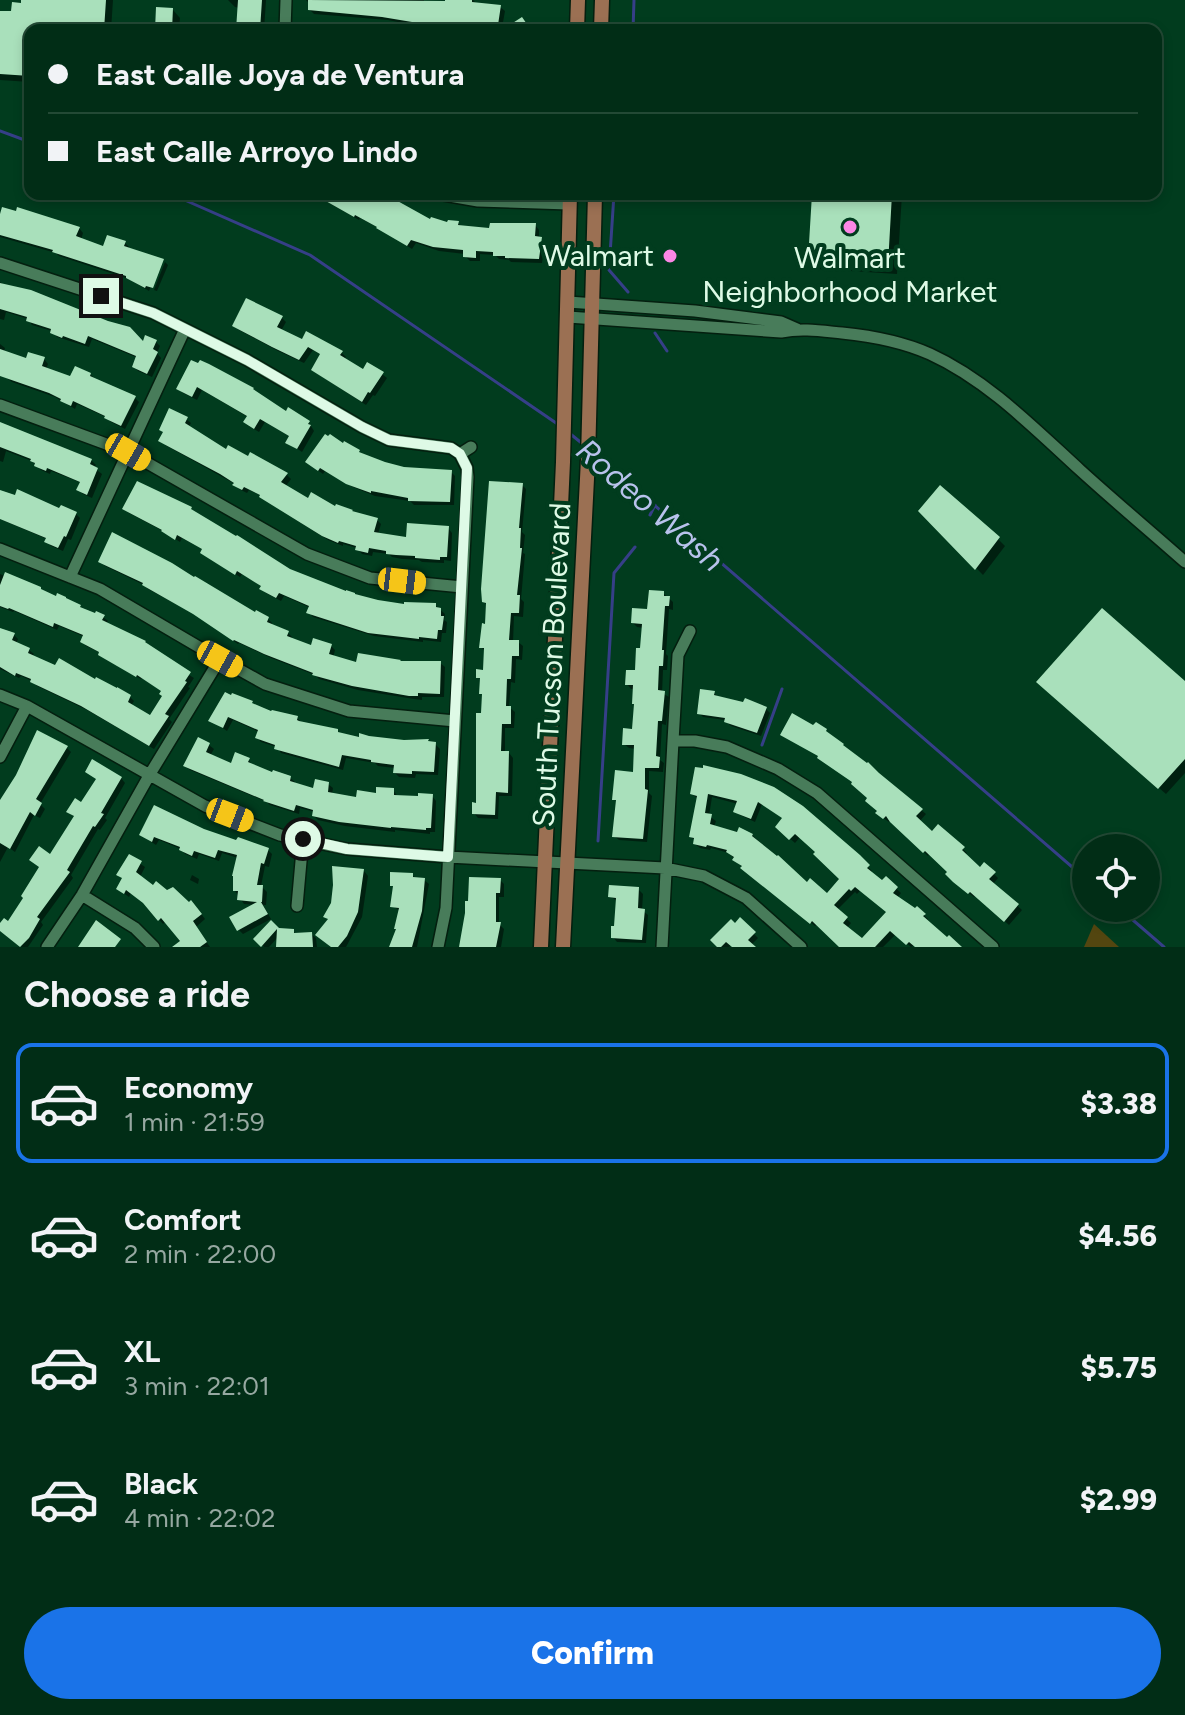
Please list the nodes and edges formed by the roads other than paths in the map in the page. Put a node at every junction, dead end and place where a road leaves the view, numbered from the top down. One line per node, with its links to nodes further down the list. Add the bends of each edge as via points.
1 (286, 0): 4 (street)
2 (578, 0): 5 (main road)
3 (602, 0): 6 (main road)
4 (286, 24)
5 (577, 24)
6 (601, 24)
7 (570, 200): 10 (main road, South Tucson Boulevard)
8 (595, 200): 11 (main road, South Tucson Boulevard)
9 (0, 263): 12 (street, via 153,313)
10 (568, 310): 11 (street); 31 (main road, South Tucson Boulevard)
11 (591, 311): 18 (street, via 858,335 929,353 980,384); 32 (main road, South Tucson Boulevard)
12 (185, 329): 15 (street); 16 (street, via 389,440 451,448)
13 (0, 405): 15 (street)
14 (471, 447): 16 (street)
15 (128, 452): 19 (street); 20 (street, via 307,554 370,578)
16 (460, 454): 20 (street, via 468,477)
17 (0, 549): 19 (street)
18 (1185, 562)
19 (70, 577): 22 (street)
20 (462, 587): 25 (street)
21 (690, 631): 26 (street, via 678,655)
22 (220, 659): 25 (street, via 265,684 349,711); 28 (street)
23 (0, 695): 24 (street)
24 (27, 706): 27 (street); 28 (street)
25 (455, 721): 30 (street)
26 (673, 741): 33 (street); 43 (street, via 727,747 817,793)
27 (0, 757)
28 (150, 774): 29 (street, via 205,806); 34 (street)
29 (303, 839): 30 (street, via 347,849); 35 (street)
30 (448, 857): 31 (street); 38 (street)
31 (545, 862): 32 (street); 39 (main road, South Tucson Boulevard)
32 (568, 863): 33 (street); 40 (main road, South Tucson Boulevard)
33 (665, 868): 41 (street); 42 (street, via 704,876 746,898)
34 (82, 895): 36 (street); 37 (street, via 135,928)
35 (297, 906)
36 (47, 947)
37 (154, 947)
38 (438, 947)
39 (541, 947)
40 (563, 947)
41 (662, 947)
42 (801, 947)
43 (993, 947)

